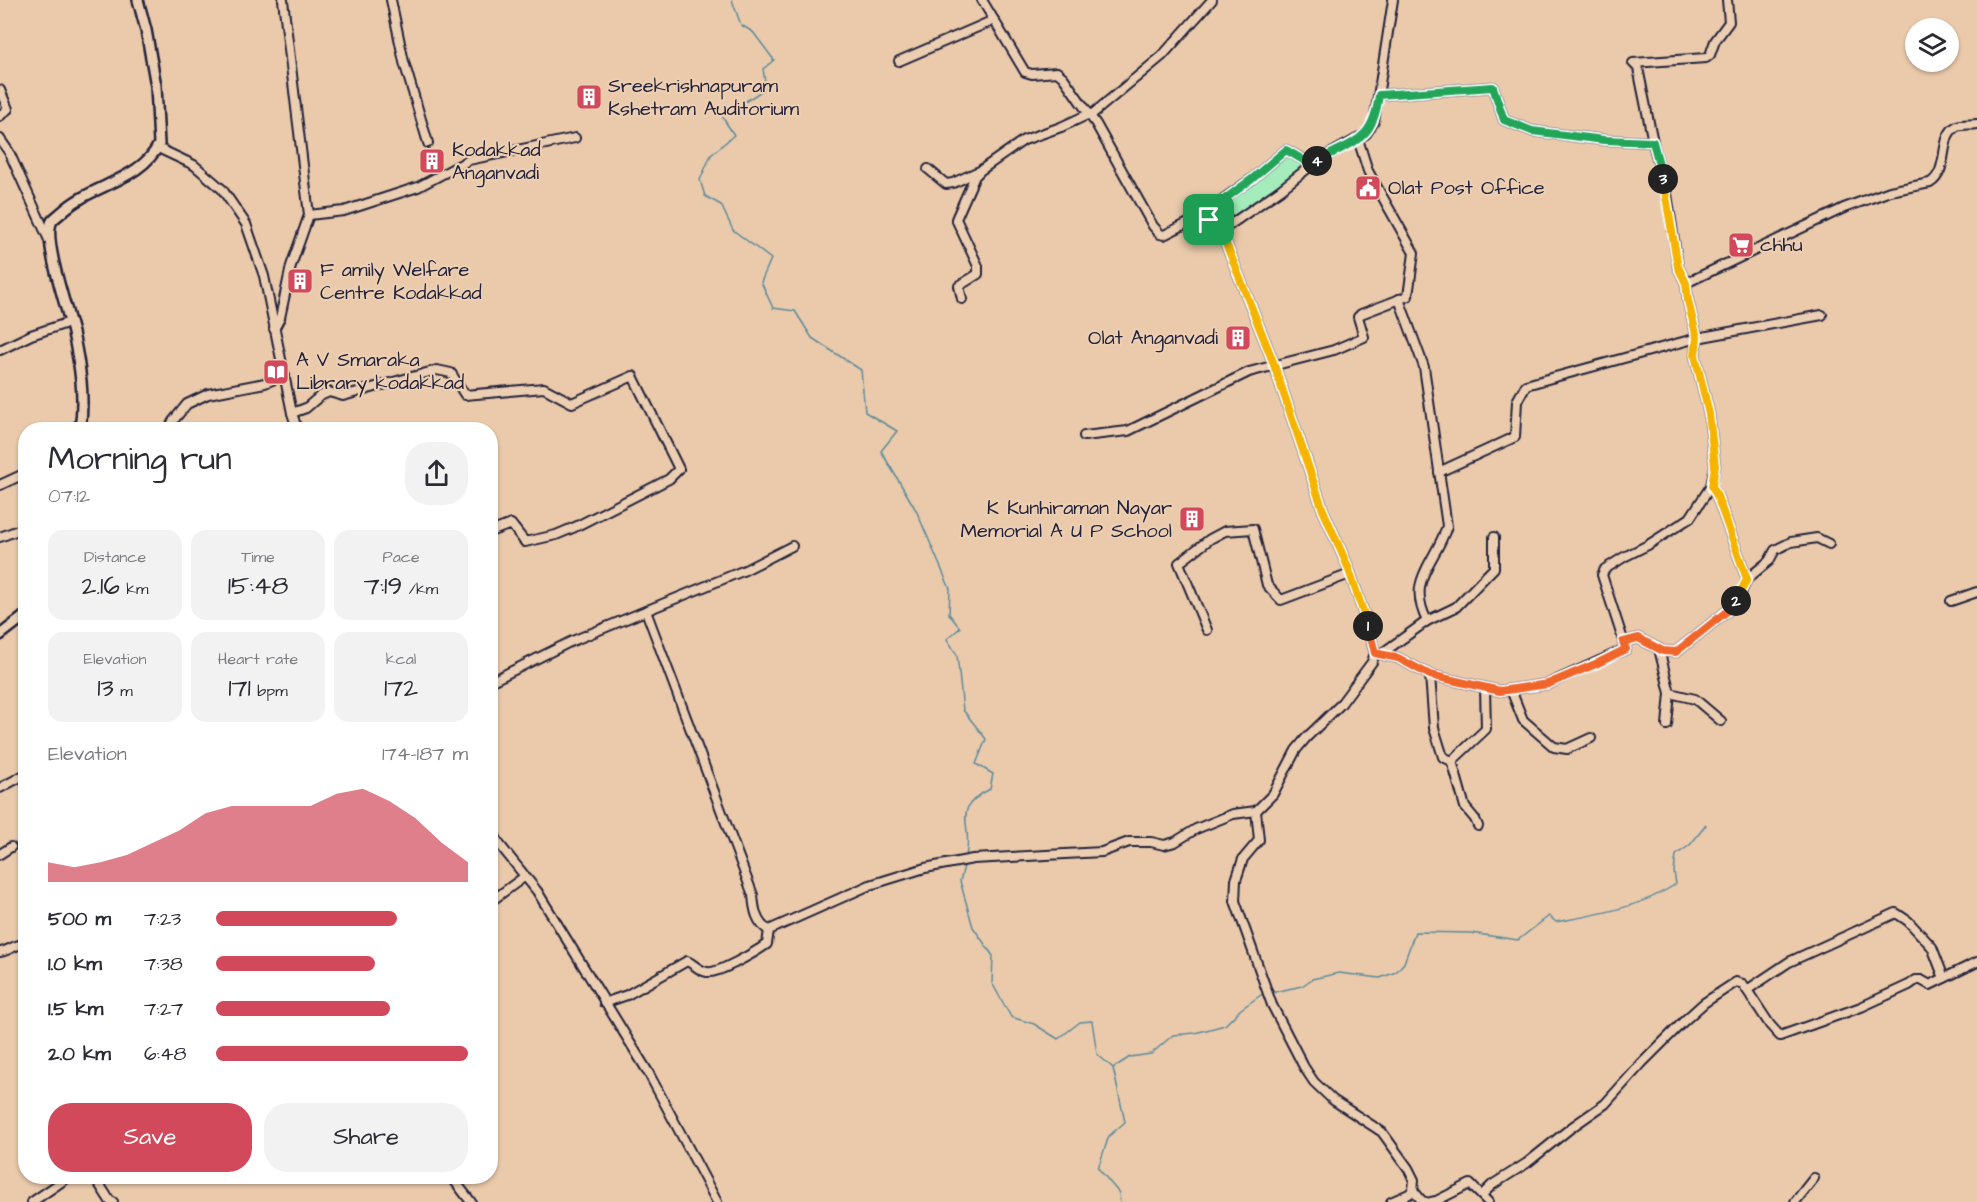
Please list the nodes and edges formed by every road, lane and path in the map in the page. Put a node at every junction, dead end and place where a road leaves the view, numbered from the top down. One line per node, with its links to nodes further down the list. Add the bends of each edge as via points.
1 (138, 0): 20 (main road, via 156,86)
2 (283, 0): 24 (street)
3 (391, 0): 19 (street, via 404,62)
4 (982, 0): 8 (street)
5 (1212, 0): 12 (street, via 1162,56)
6 (1393, 0): 11 (street)
7 (1727, 0): 18 (street, via 1729,22 1706,58 1634,63)
8 (994, 20): 9 (street); 12 (street, via 1025,72 1057,72)
9 (900, 61)
10 (0, 90): 13 (street, via 8,109)
11 (1379, 95): 17 (street, via 1374,122); 18 (street, via 1493,87 1504,120 1532,131)
12 (1090, 115): 23 (street, via 1024,140); 25 (street, via 1160,234 1174,232 1198,218)
13 (0, 116)
14 (1977, 124): 28 (street, via 1957,126 1951,133 1940,172 1930,183 1890,191 1844,208)
15 (575, 138): 24 (street, via 469,160 418,186 344,211)
16 (0, 139): 27 (street)
17 (1358, 139): 21 (street); 30 (street, via 1368,171 1414,253 1408,296)
18 (1653, 142): 28 (street, via 1667,194 1678,267)
19 (429, 143)
20 (158, 148): 27 (main road, via 138,168 67,208 52,222); 33 (street, via 194,165 222,189 246,224 264,276)
21 (1312, 165): 25 (street, via 1286,150 1218,204); 26 (street)
22 (928, 170): 23 (street, via 946,184)
23 (981, 170): 29 (street, via 956,219 978,266 978,274 959,286)
24 (309, 215): 33 (street)
25 (1209, 220): 26 (street)
26 (1221, 231): 36 (street)
27 (50, 242): 32 (main road)
28 (1686, 283): 34 (street)
29 (962, 299)
30 (1399, 299): 36 (street, via 1358,317 1364,337 1359,340); 43 (street, via 1424,366)
31 (1822, 315): 34 (street)
32 (70, 322): 35 (street); 39 (main road, via 81,379)
33 (274, 329): 37 (street)
34 (1697, 338): 43 (street, via 1526,385 1517,401 1515,437); 46 (street, via 1695,355 1709,414 1715,466)
35 (0, 350)
36 (1274, 366): 42 (street, via 1249,372 1128,431); 53 (street, via 1323,510)
37 (285, 375): 38 (street); 40 (street, via 208,394 187,404)
38 (292, 413): 41 (street); 47 (street, via 329,392 343,396 437,370 451,373 465,395 544,388 572,403 633,376 679,469 669,479 556,535 525,542 511,524)
39 (81, 422)
40 (172, 422)
41 (295, 422)
42 (1084, 436)
43 (1439, 472): 59 (street, via 1447,526 1422,575 1419,605)
44 (18, 476): 45 (street)
45 (0, 485)
46 (1712, 486): 54 (street); 62 (street, via 1690,518 1605,569 1602,575)
47 (498, 529)
48 (18, 531): 49 (street)
49 (0, 537)
50 (1494, 537): 59 (street, via 1494,568 1456,607)
51 (1829, 544): 54 (street, via 1817,538 1791,542 1775,550 1769,561)
52 (792, 546): 57 (street)
53 (1350, 574): 60 (street, via 1281,600 1267,585 1253,529 1225,531 1179,564); 64 (street)
54 (1747, 579): 63 (street, via 1731,608 1676,652)
55 (1977, 592): 56 (street)
56 (1951, 601)
57 (646, 611): 66 (street, via 570,642); 83 (street, via 753,895 757,916 762,927)
58 (18, 621): 61 (main road)
59 (1427, 621): 64 (street)
60 (1208, 630)
61 (0, 635)
62 (1623, 642): 63 (street, via 1638,638); 68 (street, via 1626,649 1598,663 1548,684)
63 (1659, 649): 69 (street)
64 (1378, 654): 65 (street, via 1398,658); 76 (street, via 1340,705 1296,750 1273,794)
65 (1430, 675): 67 (street); 73 (street, via 1434,728 1443,757)
66 (498, 678)
67 (1485, 687): 68 (street); 73 (street, via 1486,729)
68 (1511, 690): 72 (street, via 1522,720 1554,747 1567,749)
69 (1670, 693): 70 (street, via 1695,699); 71 (street)
70 (1721, 721)
71 (1667, 725)
72 (1591, 738)
73 (1452, 760): 77 (street, via 1465,807)
74 (18, 778): 75 (street)
75 (0, 788)
76 (1256, 811): 83 (street, via 1233,814 1164,844 1129,842 1102,852 965,861 925,868 890,878); 94 (street, via 1259,840 1243,859 1235,901 1269,998 1314,1082 1333,1100 1382,1132 1408,1168 1414,1180)
77 (1478, 826)
78 (498, 840): 81 (street)
79 (11, 848): 80 (street)
80 (0, 854)
81 (524, 877): 82 (street); 89 (street, via 537,891)
82 (498, 896)
83 (769, 930): 89 (street, via 767,944 729,965 710,973 687,960 627,995)
84 (18, 945): 85 (street)
85 (0, 952)
86 (1977, 962): 87 (street)
87 (1944, 978): 88 (street, via 1930,985 1916,980 1861,1007 1780,1036); 88 (street, via 1932,947 1896,913 1789,962)
88 (1747, 990): 95 (street, via 1736,982 1704,1003 1605,1104)
89 (604, 1003): 99 (street, via 648,1072)
90 (1814, 1178): 103 (street)
91 (58, 1184): 96 (street)
92 (99, 1184): 97 (street)
93 (458, 1184): 98 (street)
94 (1413, 1190): 100 (street); 101 (street, via 1422,1201)
95 (1482, 1196): 101 (street, via 1470,1185); 102 (street)
96 (32, 1202)
97 (114, 1202)
98 (471, 1202)
99 (717, 1202)
100 (1391, 1202)
101 (1429, 1202)
102 (1488, 1202)
103 (1795, 1202)

